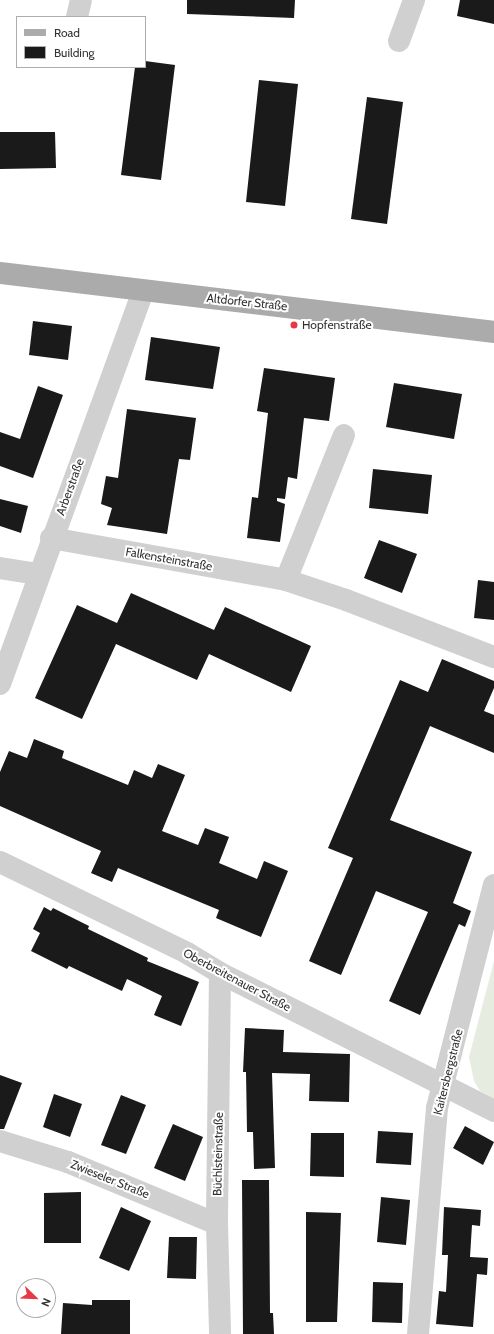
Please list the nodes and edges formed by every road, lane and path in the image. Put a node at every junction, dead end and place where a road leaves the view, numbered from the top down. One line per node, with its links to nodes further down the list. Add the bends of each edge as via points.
1 (81, 0): 3 (street)
2 (414, 0): 4 (street)
3 (77, 16)
4 (399, 41)
5 (0, 273): 6 (main road, Altdorfer Straße, via 88,282)
6 (143, 292): 7 (main road, Altdorfer Straße); 9 (street, Arberstraße)
7 (494, 332)
8 (344, 435): 12 (street)
9 (51, 538): 11 (street, Arberstraße); 12 (street, Falkensteinstraße)
10 (0, 568): 11 (street)
11 (39, 574): 14 (street, Arberstraße)
12 (286, 580): 13 (street, Falkensteinstraße, via 346,600)
13 (494, 657)
14 (0, 684)
15 (0, 862): 17 (street, Oberbreitenauer Straße, via 187,953)
16 (494, 885): 18 (street, Kaitersbergstraße)
17 (220, 973): 18 (street, Oberbreitenauer Straße); 21 (street, Büchlsteinstraße)
18 (444, 1086): 19 (street, Oberbreitenauer Straße); 23 (street, Kaitersbergstraße, via 437,1108)
19 (494, 1111)
20 (0, 1141): 21 (street, Zwieseler Straße, via 68,1162)
21 (217, 1224): 22 (street, Büchlsteinstraße)
22 (220, 1334)
23 (418, 1334)

